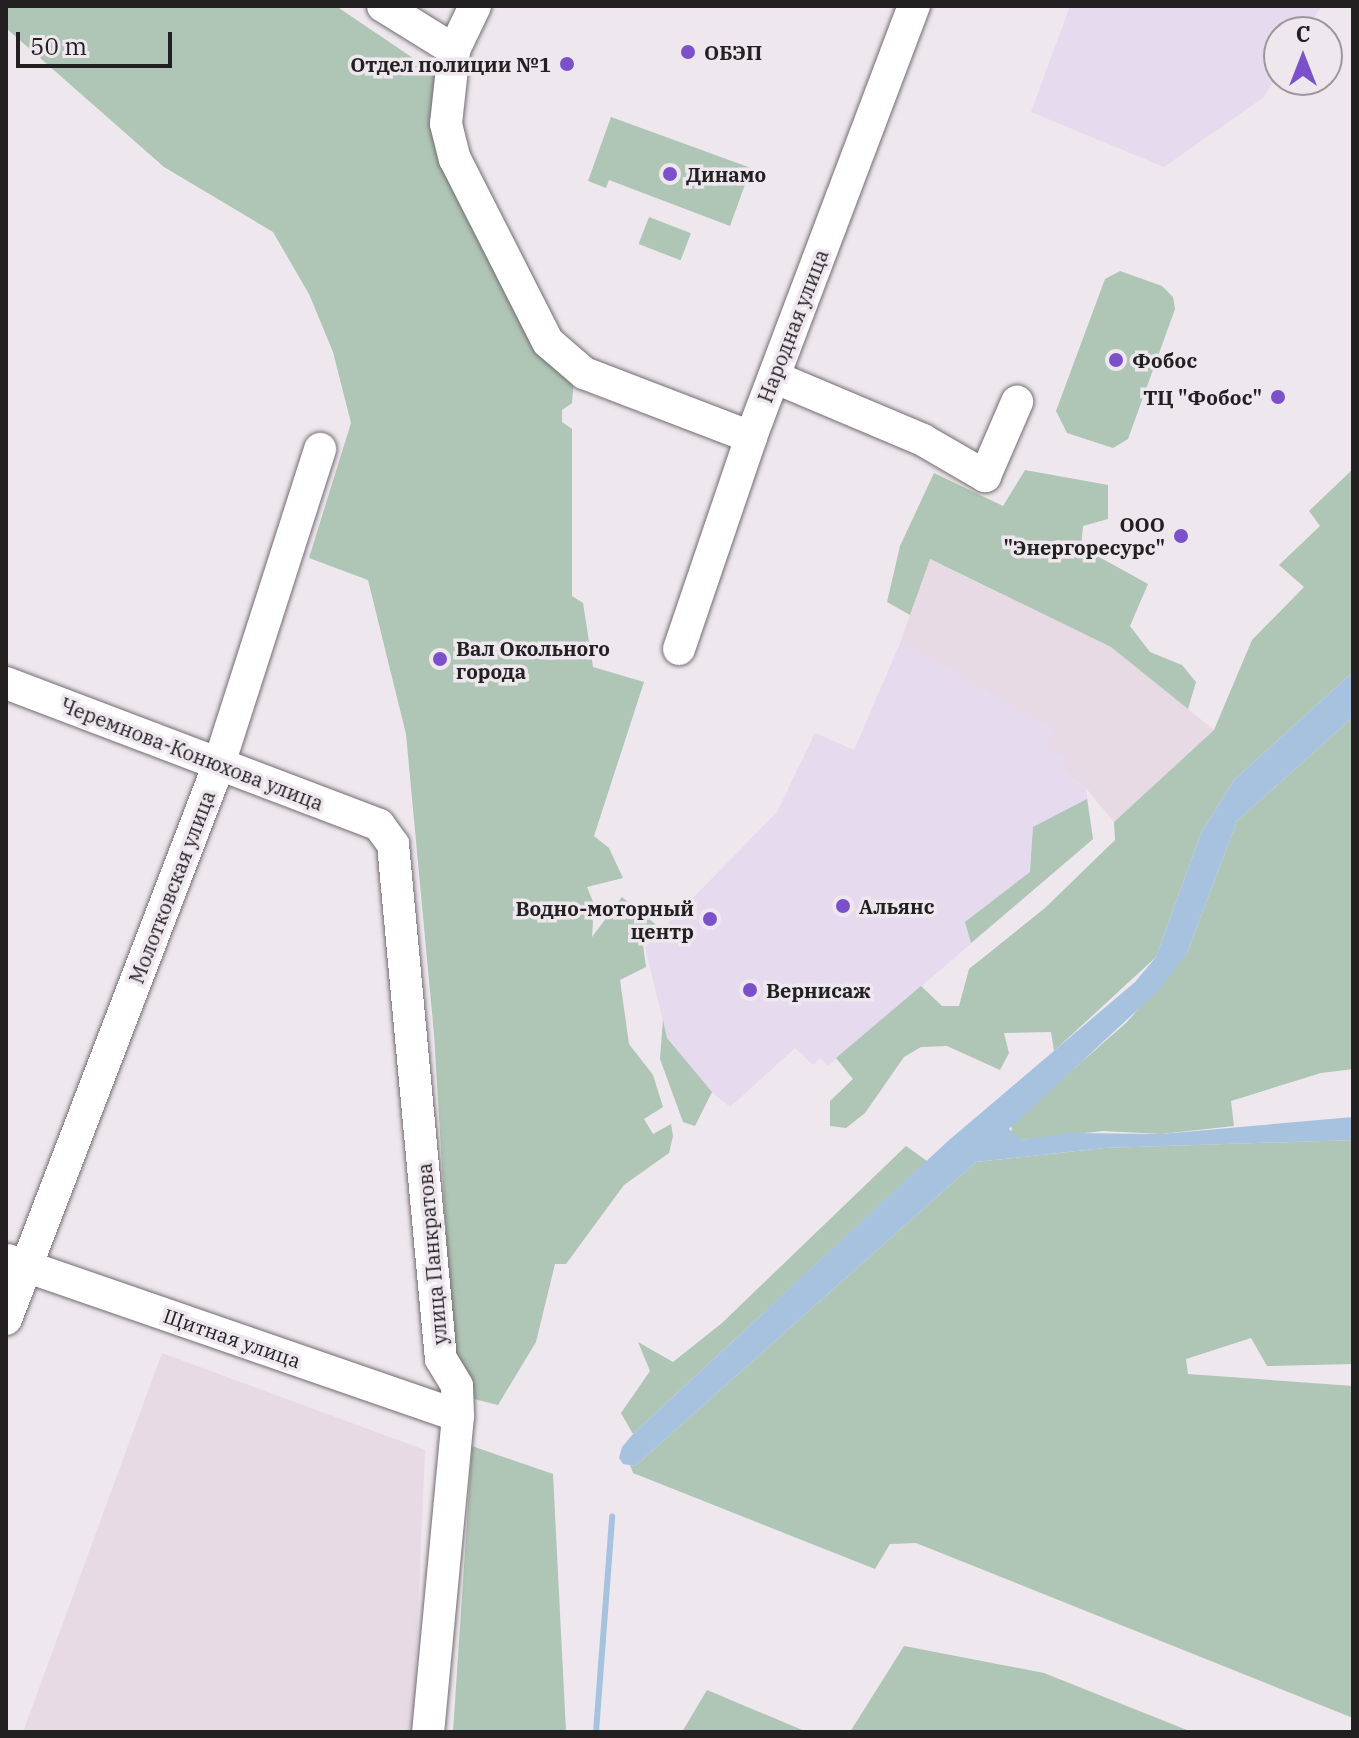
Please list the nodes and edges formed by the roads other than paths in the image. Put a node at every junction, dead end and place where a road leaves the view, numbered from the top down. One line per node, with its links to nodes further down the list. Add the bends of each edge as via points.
1 (383, 6): 4 (street)
2 (475, 6): 4 (street)
3 (914, 6): 5 (street, Народная улица)
4 (454, 55): 7 (street, via 446,124 455,159 548,342 584,373)
5 (774, 377): 6 (street, via 923,440 985,476); 7 (street, Народная улица)
6 (1017, 402)
7 (751, 437): 9 (street, Народная улица)
8 (320, 449): 11 (street, Молотковская улица)
9 (679, 649)
10 (6, 683): 11 (street, Черемнова-Конюхова улица)
11 (219, 764): 12 (street, Черемнова-Конюхова улица); 13 (street, Молотковская улица)
12 (379, 825): 15 (street, улица Панкратова, via 393,844 399,882 441,1359 457,1386)
13 (16, 1263): 14 (street, Молотковская улица); 15 (street, Щитная улица)
14 (6, 1319)
15 (458, 1416): 16 (street, улица Панкратова)
16 (428, 1732)

